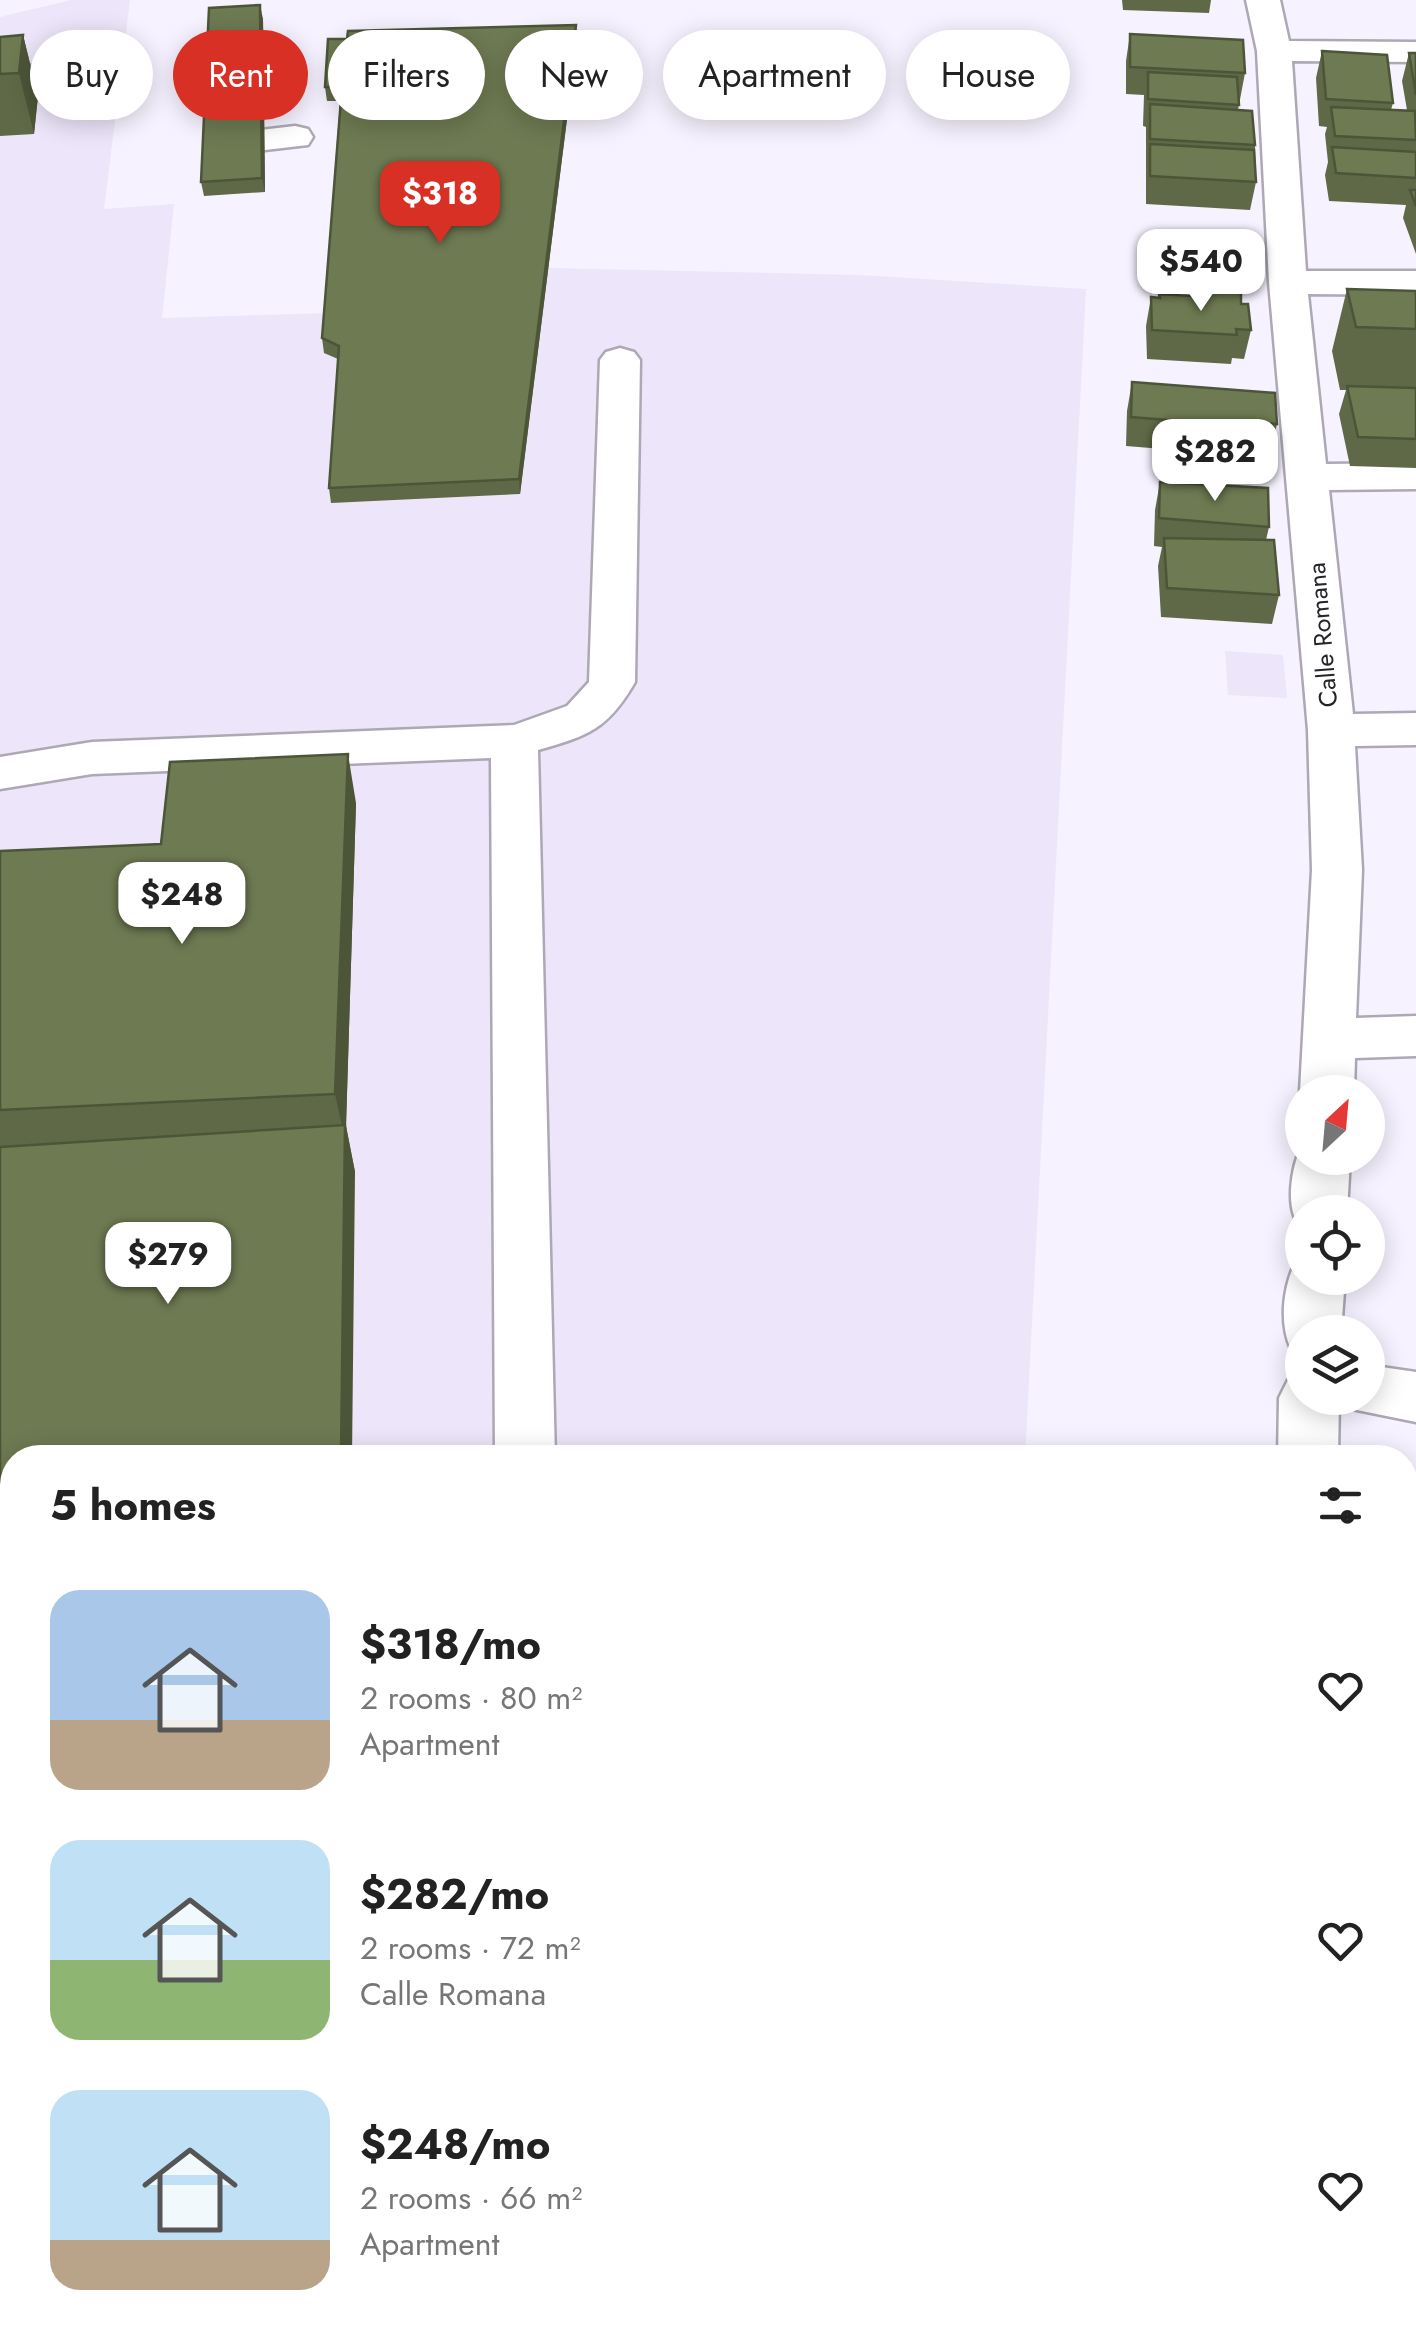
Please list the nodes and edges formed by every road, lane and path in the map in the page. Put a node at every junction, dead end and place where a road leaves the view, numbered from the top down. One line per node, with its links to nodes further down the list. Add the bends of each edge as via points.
1 (1263, 0): 2 (street, Calle Romana)
2 (1274, 51): 3 (street); 6 (street, Calle Romana)
3 (1416, 52)
4 (30, 75): 5 (street)
5 (0, 81)
6 (1288, 282): 7 (street); 9 (street, Calle Romana)
7 (1416, 283)
8 (620, 360): 13 (street, via 612,682 600,708)
9 (1307, 476): 10 (street); 12 (street, Calle Romana)
10 (1416, 476)
11 (1416, 729): 12 (street)
12 (1331, 730): 16 (street, Calle Romana, via 1337,870)
13 (514, 741): 14 (street, via 92,758); 21 (street)
14 (0, 773)
15 (1416, 1036): 16 (street)
16 (1330, 1039): 17 (street, Calle Romana)
17 (1328, 1075)
18 (1385, 1392): 19 (street)
19 (1416, 1397)
20 (1309, 1415): 22 (street)
21 (525, 1445)
22 (1308, 1445)

